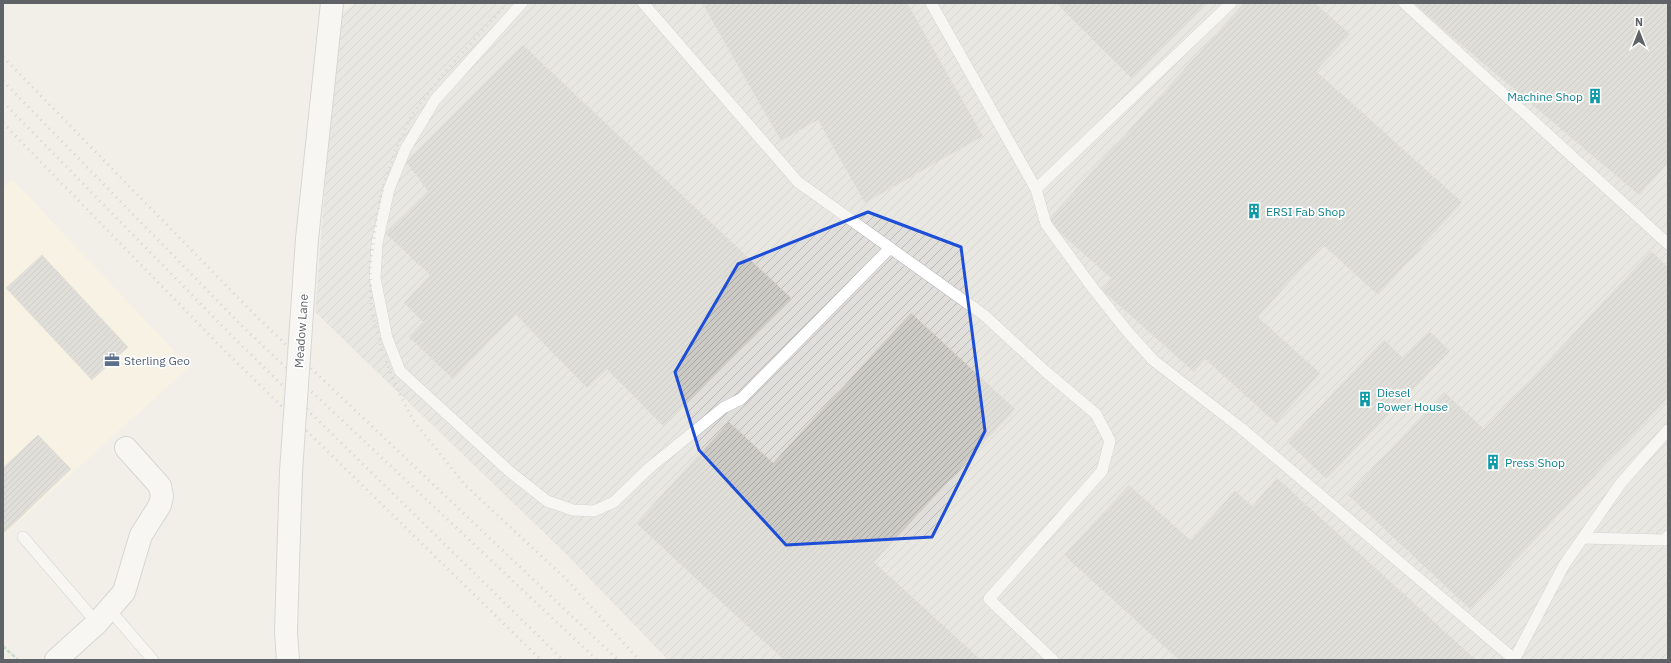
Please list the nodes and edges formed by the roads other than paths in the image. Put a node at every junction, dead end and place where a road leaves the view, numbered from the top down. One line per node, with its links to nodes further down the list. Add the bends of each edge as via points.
1 (332, 3): 18 (street, Meadow Lane, bridge, via 307,239 292,460 286,632)
2 (522, 3): 9 (lane, via 435,100 406,148 389,189 377,243 375,278 387,338 400,371 509,471 547,501 573,510 594,511 614,502 648,469 717,412 741,399)
3 (643, 3): 9 (lane, via 798,182)
4 (931, 3): 7 (lane)
5 (1231, 3): 7 (lane)
6 (1404, 3): 8 (lane)
7 (1036, 189): 20 (lane, via 1046,224 1092,287 1154,360 1241,428)
8 (1668, 244)
9 (889, 249): 19 (lane, via 984,315 1096,414 1110,441 1102,471 989,599)
10 (1668, 430): 14 (lane, via 1621,483)
11 (126, 448): 15 (street, via 160,486 162,496 160,505 141,535 124,592)
12 (1668, 536): 14 (lane, via 1665,540)
13 (23, 537): 15 (lane)
14 (1583, 538): 20 (lane, via 1564,565)
15 (103, 616): 16 (street); 17 (lane)
16 (56, 660)
17 (153, 660)
18 (288, 660)
19 (1053, 660)
20 (1515, 660)

